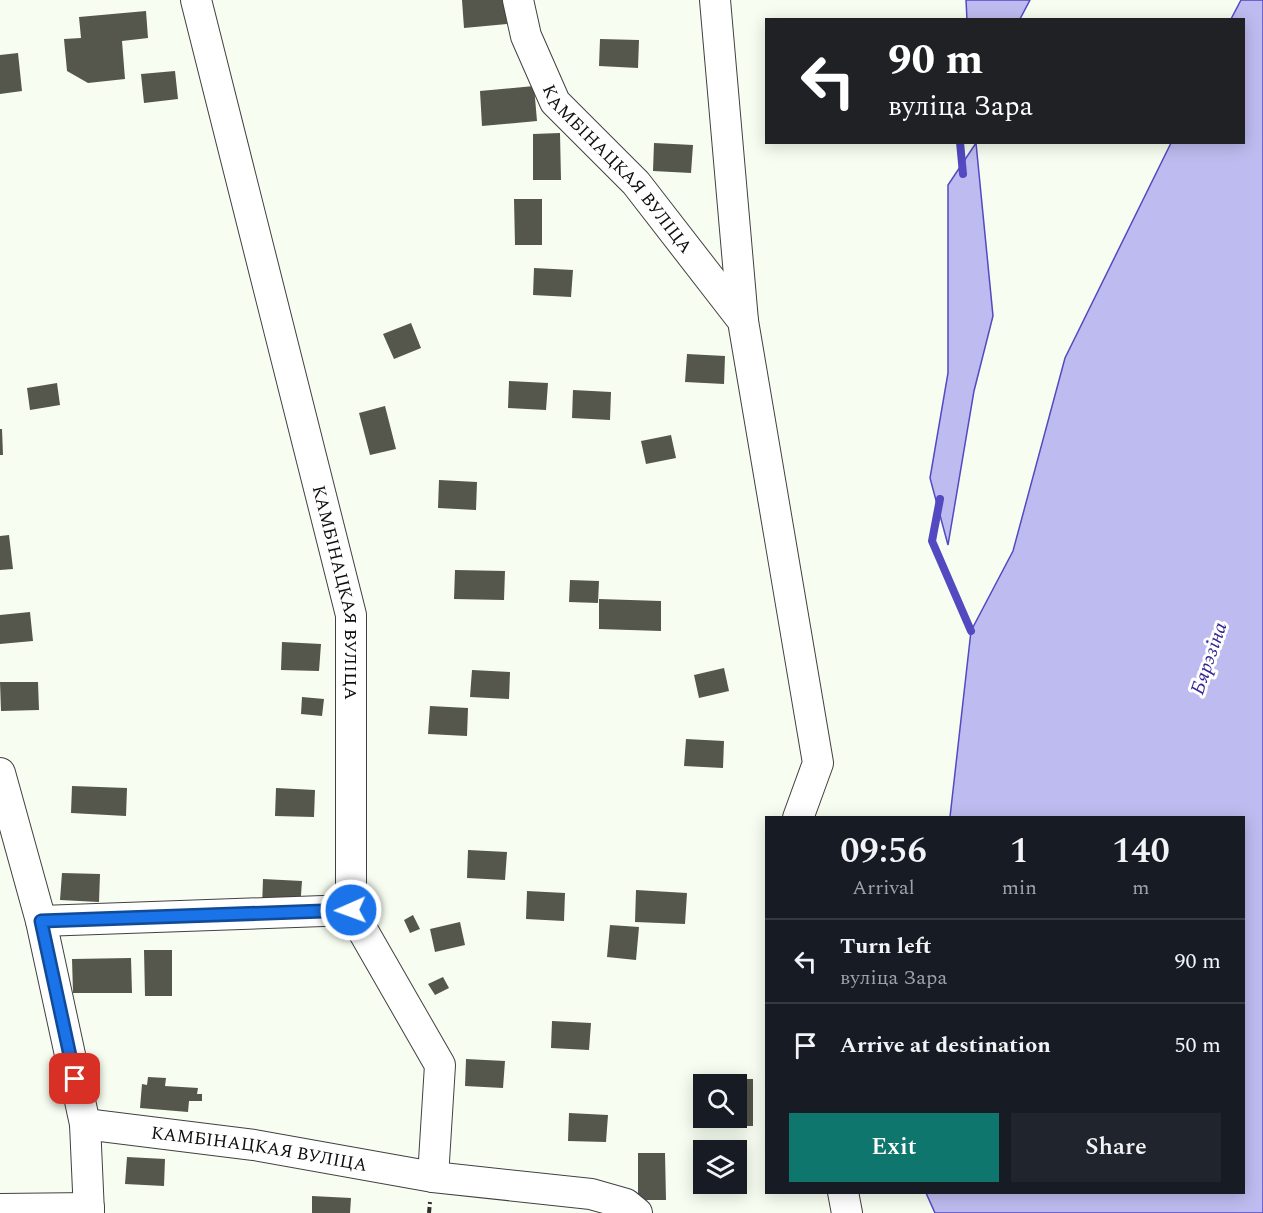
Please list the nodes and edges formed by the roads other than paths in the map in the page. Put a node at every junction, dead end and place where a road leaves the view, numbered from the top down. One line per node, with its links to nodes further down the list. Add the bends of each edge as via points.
1 (196, 0): 7 (street, КАМБІНАЦКАЯ ВУЛІЦА, via 351,615)
2 (518, 0): 4 (street, КАМБІНАЦКАЯ ВУЛІЦА, via 526,36 555,102 636,183)
3 (715, 0): 4 (street, КАМБІНАЦКАЯ ВУЛІЦА)
4 (743, 321): 6 (street, КАМБІНАЦКАЯ ВУЛІЦА, via 818,764)
5 (0, 774): 8 (street)
6 (799, 816)
7 (351, 910): 8 (street); 10 (street, КАМБІНАЦКАЯ ВУЛІЦА, via 440,1065)
8 (41, 921): 9 (street)
9 (84, 1124): 10 (street, КАМБІНАЦКАЯ ВУЛІЦА, via 254,1145); 13 (street)
10 (433, 1177): 14 (street, КАМБІНАЦКАЯ ВУЛІЦА, via 591,1194 626,1204)
11 (843, 1194): 15 (street)
12 (0, 1209): 13 (street)
13 (89, 1210)
14 (637, 1213)
15 (847, 1213)

